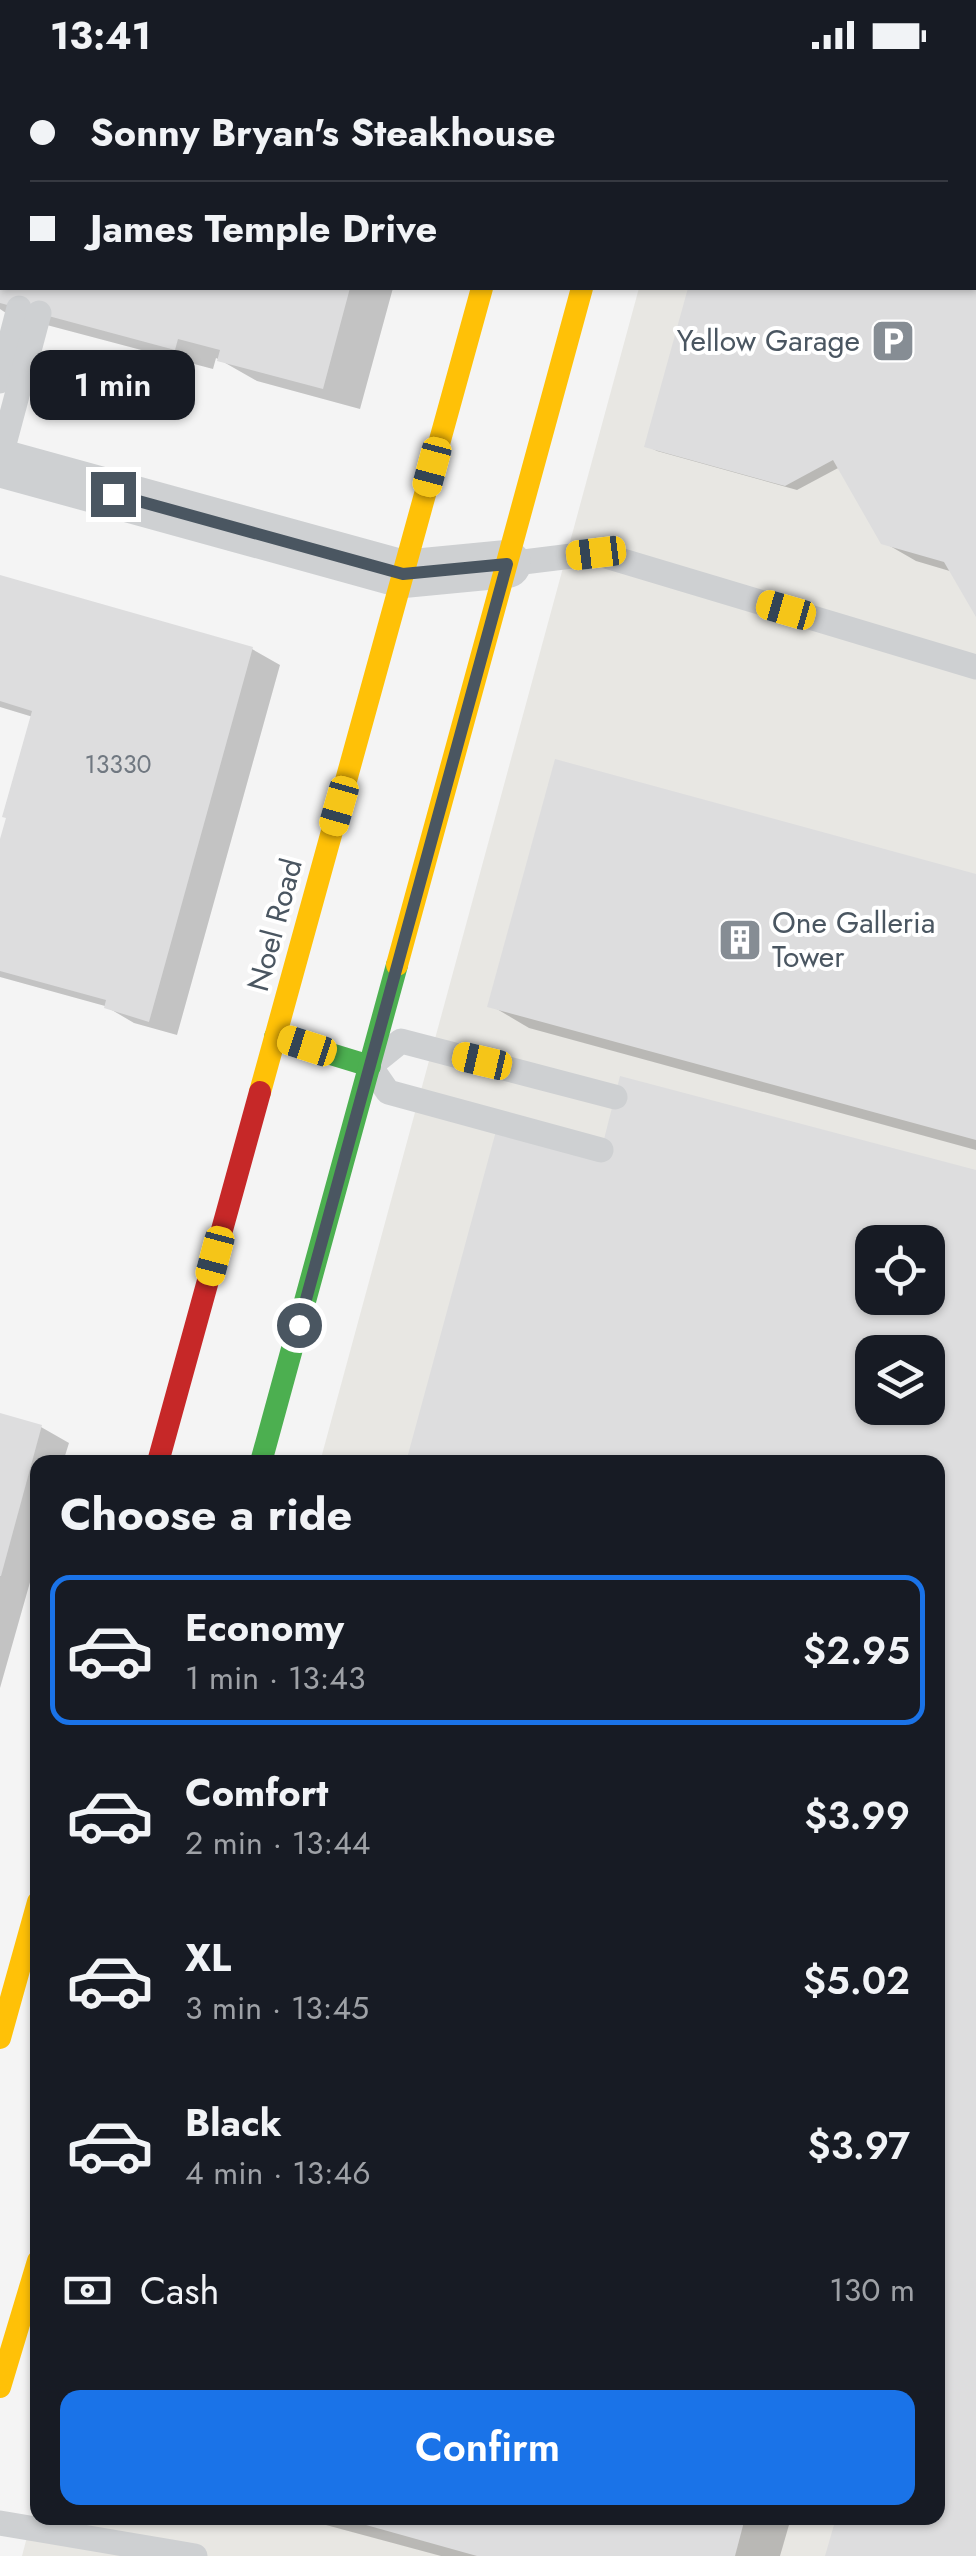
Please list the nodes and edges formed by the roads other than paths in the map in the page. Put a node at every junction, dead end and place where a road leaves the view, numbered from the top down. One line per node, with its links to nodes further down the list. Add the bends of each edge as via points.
1 (481, 290): 6 (street, Noel Road)
2 (581, 290): 5 (street)
3 (0, 381): 4 (lane, via 29,310)
4 (0, 461): 6 (street)
5 (507, 564): 6 (street); 7 (lane, via 596,553); 9 (street)
6 (403, 574): 8 (street, Noel Road)
7 (976, 667)
8 (276, 1036): 9 (street); 12 (street, Noel Road)
9 (370, 1066): 10 (lane, via 401,1041); 11 (lane, via 388,1092); 13 (street)
10 (616, 1098)
11 (601, 1150)
12 (160, 1455)
13 (264, 1455)
14 (30, 1936): 15 (street)
15 (12, 2011)
16 (30, 2288): 17 (street)
17 (0, 2387)
18 (0, 2523): 19 (lane)
19 (194, 2556)

